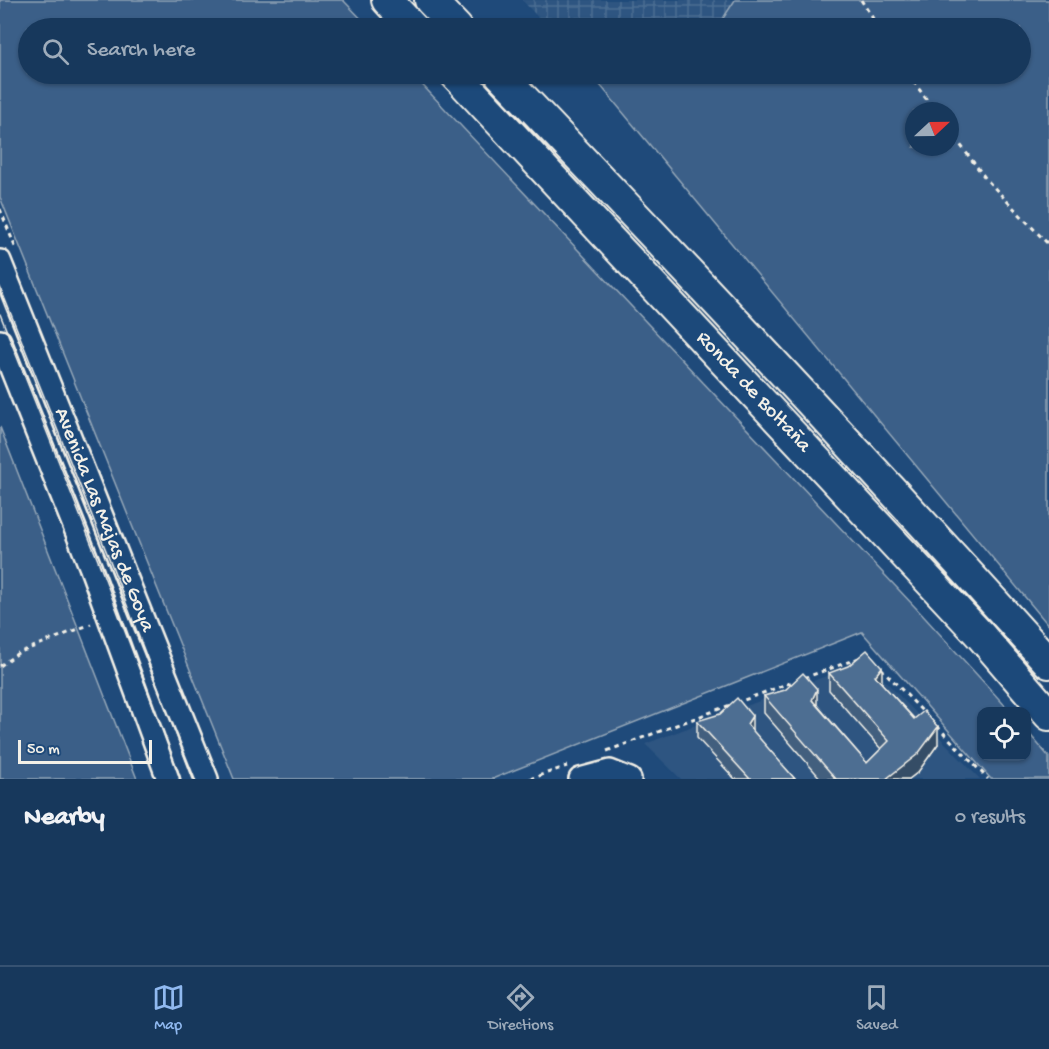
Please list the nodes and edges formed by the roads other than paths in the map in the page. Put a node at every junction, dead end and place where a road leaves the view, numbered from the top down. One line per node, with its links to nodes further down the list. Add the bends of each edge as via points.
1 (387, 0): 3 (main road)
2 (430, 0): 4 (main road)
3 (404, 18)
4 (447, 18)
5 (464, 84): 10 (main road, Ronda de Boltaña, via 981,636)
6 (510, 84): 9 (main road, Ronda de Boltaña, via 659,239)
7 (0, 261): 13 (street, Avenida Las Majas de Goya)
8 (0, 341): 12 (street, Avenida Las Majas de Goya, via 90,566)
9 (1049, 663)
10 (1049, 715)
11 (578, 771): 14 (street, via 610,771)
12 (168, 779)
13 (207, 779)
14 (630, 779)

